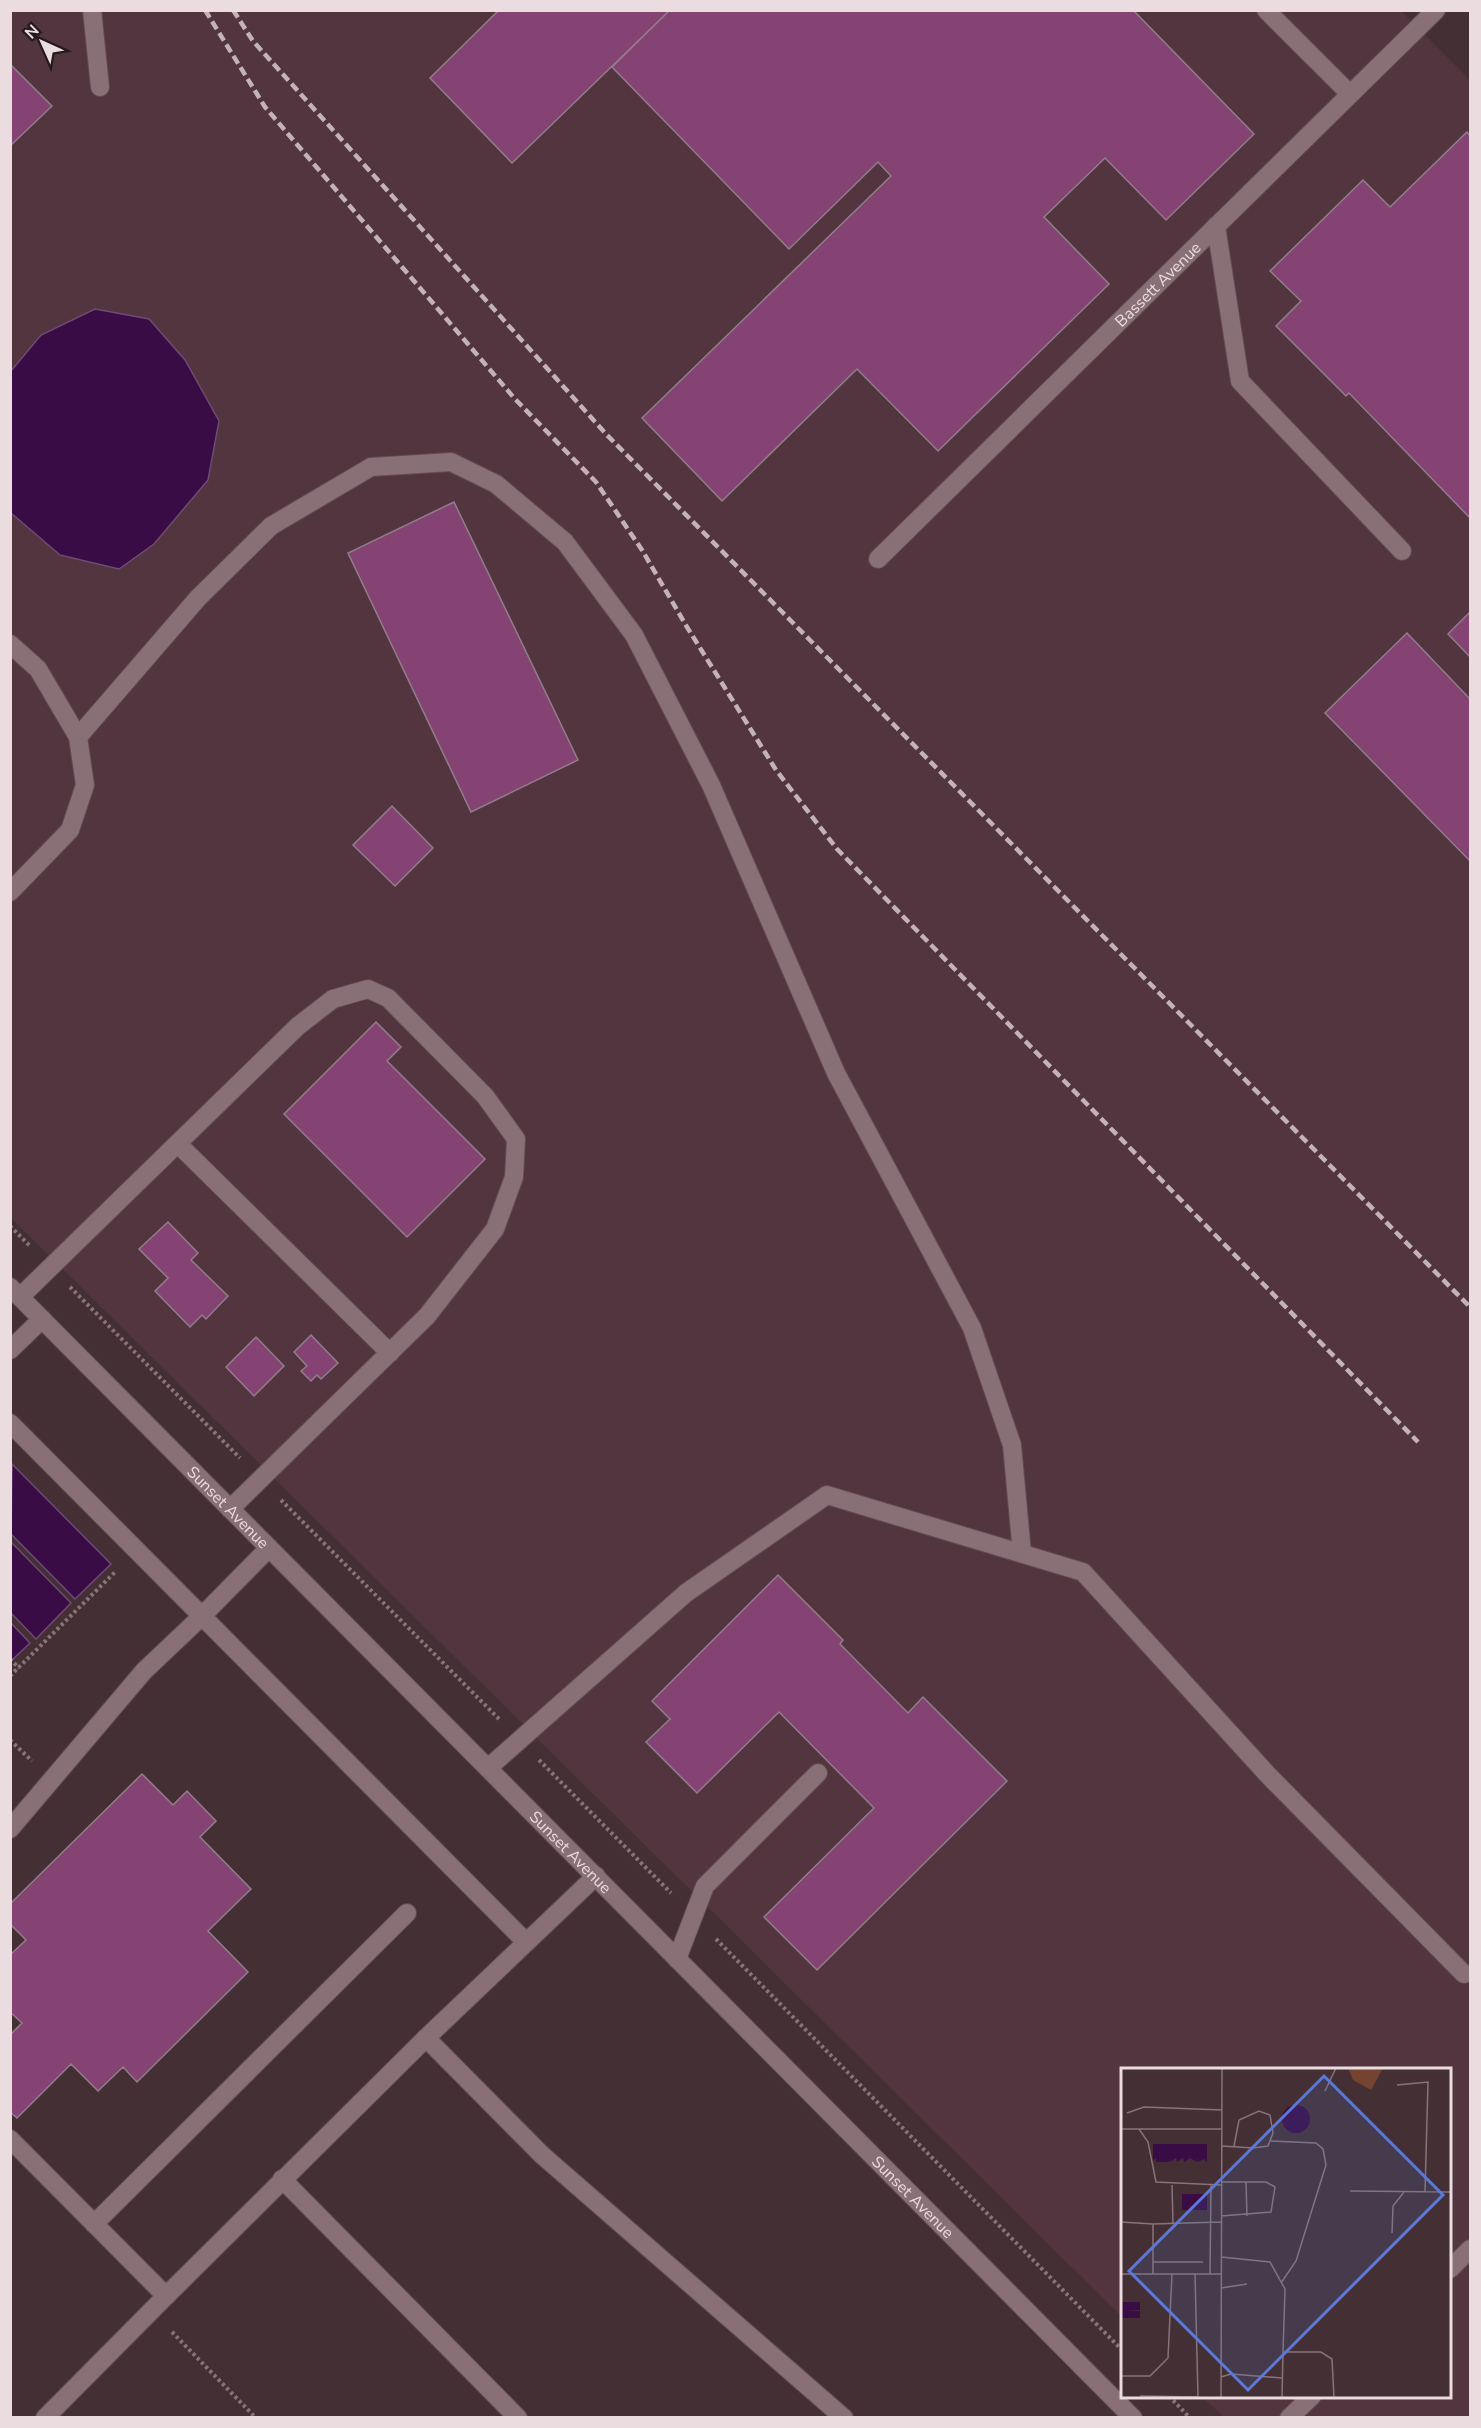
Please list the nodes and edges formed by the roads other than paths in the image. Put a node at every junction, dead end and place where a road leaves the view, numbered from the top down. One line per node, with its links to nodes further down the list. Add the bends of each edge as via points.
1 (92, 10): 4 (street)
2 (1266, 10): 5 (street)
3 (1436, 10): 5 (street, Bassett Avenue)
4 (100, 87)
5 (1350, 94): 6 (street, Bassett Avenue)
6 (1216, 226): 7 (street, via 1239,381); 8 (street, Bassett Avenue)
7 (1402, 551)
8 (878, 558)
9 (10, 644): 10 (street, via 38,669)
10 (78, 737): 11 (street, via 85,785 70,830); 20 (street, via 198,598 271,526 371,467 451,462 496,484 565,542 634,635 711,785 836,1072 972,1328 1012,1444)
11 (10, 891)
12 (178, 1144): 13 (street, via 52,1268); 16 (street); 16 (street, via 298,1026 333,999 368,989 388,999 485,1096 516,1139 514,1177 495,1229 428,1316)
13 (15, 1292): 14 (street, Sunset Avenue)
14 (42, 1319): 15 (street); 18 (street, Sunset Avenue)
15 (10, 1350)
16 (390, 1353): 18 (street)
17 (10, 1423): 21 (street)
18 (230, 1509): 19 (street, Sunset Avenue)
19 (268, 1548): 21 (street); 22 (street, Sunset Avenue)
20 (1022, 1553): 22 (street, via 827,1495 686,1593); 29 (street, via 1083,1572 1268,1775)
21 (202, 1616): 24 (street, via 144,1671); 27 (street)
22 (488, 1768): 25 (street, Sunset Avenue)
23 (818, 1773): 28 (street, via 705,1886)
24 (10, 1829)
25 (596, 1876): 27 (street); 28 (street, Sunset Avenue)
26 (407, 1913): 33 (street)
27 (526, 1942): 30 (street)
28 (677, 1959): 41 (street, Sunset Avenue)
29 (1468, 1974)
30 (426, 2038): 32 (street); 40 (street, via 542,2155)
31 (10, 2139): 33 (street)
32 (282, 2179): 36 (street); 39 (street)
33 (94, 2224): 36 (street)
34 (1470, 2249): 35 (street)
35 (1451, 2267)
36 (166, 2296): 38 (street)
37 (1311, 2398): 42 (street)
38 (45, 2418)
39 (518, 2418)
40 (844, 2418)
41 (1133, 2418)
42 (1289, 2418)

